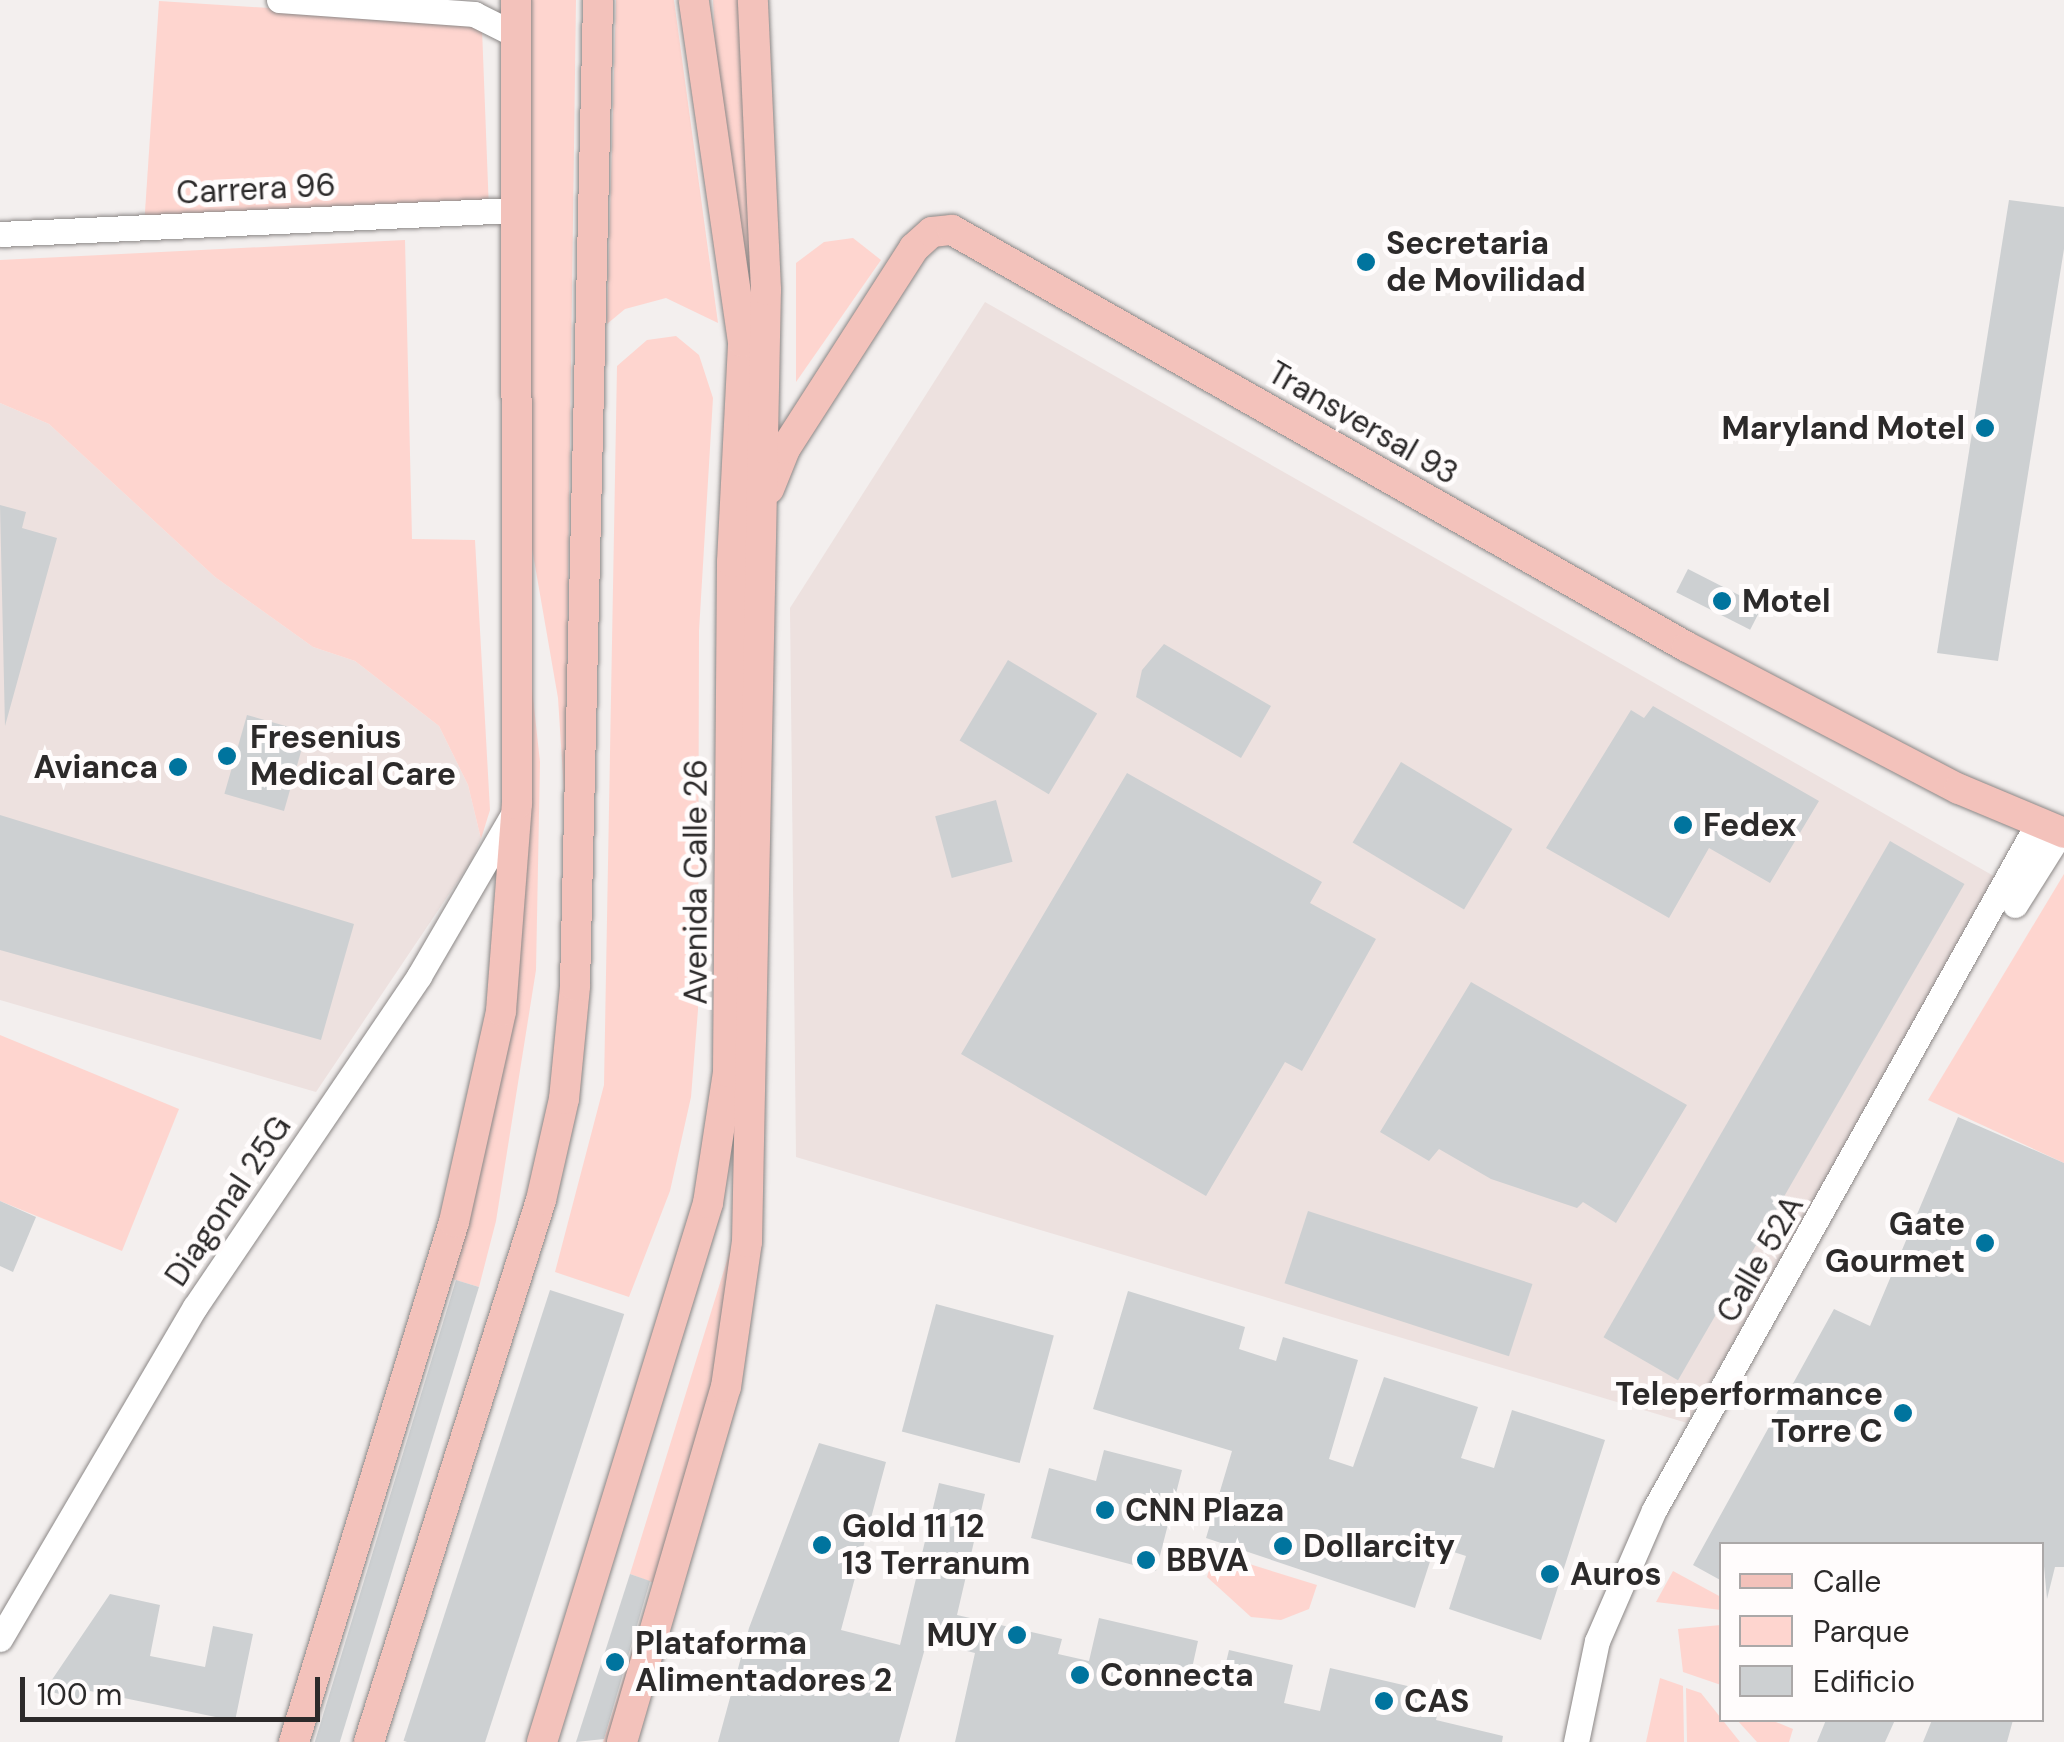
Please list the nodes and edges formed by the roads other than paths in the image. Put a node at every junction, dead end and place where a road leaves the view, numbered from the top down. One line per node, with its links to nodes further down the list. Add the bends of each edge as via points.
1 (279, 0): 6 (street, via 474,14)
2 (516, 0): 6 (main road)
3 (598, 0): 14 (main road, via 576,970 564,1099 541,1200)
4 (694, 0): 15 (main road, Avenida Calle 26, via 742,342 725,1110 708,1202)
5 (753, 0): 9 (main road, Avenida Calle 26, via 766,255)
6 (516, 36): 7 (main road)
7 (516, 210): 8 (street, Carrera 96); 10 (main road)
8 (0, 234)
9 (761, 521): 11 (main road, Transversal 93, via 785,448 914,248 932,232 952,230 1687,647); 16 (main road, Avenida Calle 26, via 752,1064 739,1317 702,1479)
10 (517, 804): 12 (street, Diagonal 25G, via 418,976 195,1307); 13 (main road, via 514,904 484,1102)
11 (2054, 829): 17 (street, Calle 52A, via 1654,1510 1597,1641); 18 (street, Calle 52A, via 1647,1553 1603,1662)
12 (0, 1639)
13 (294, 1742)
14 (369, 1742)
15 (542, 1742)
16 (622, 1742)
17 (1576, 1742)
18 (1588, 1742)

